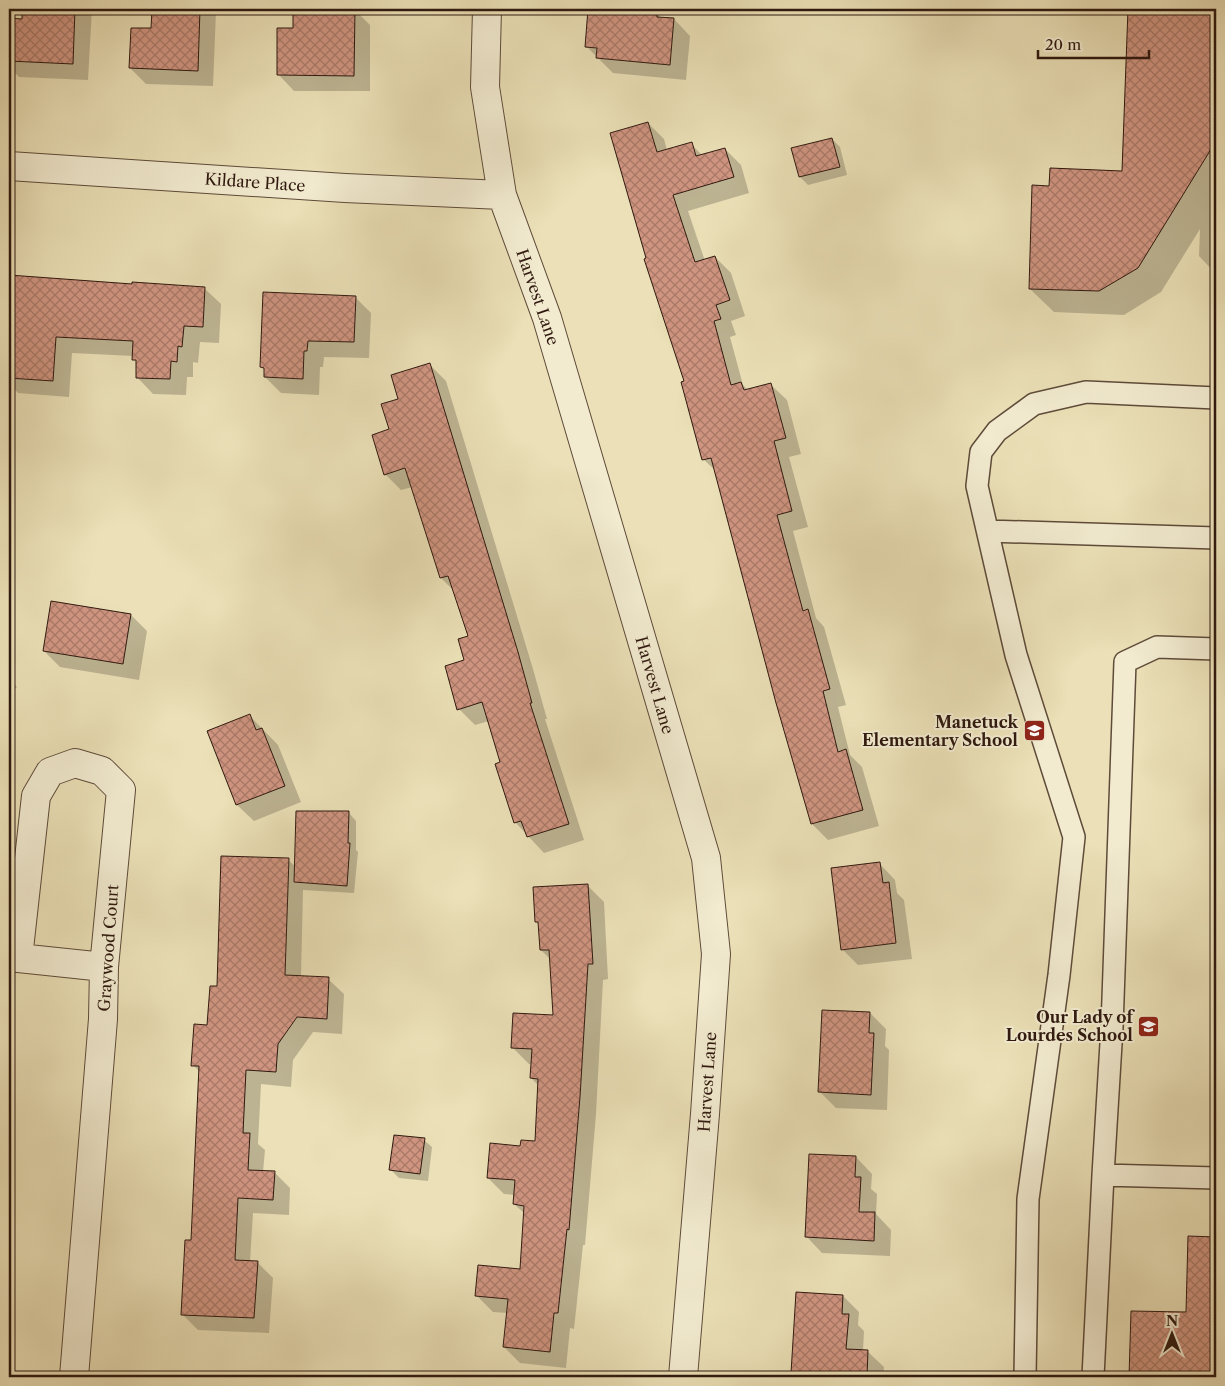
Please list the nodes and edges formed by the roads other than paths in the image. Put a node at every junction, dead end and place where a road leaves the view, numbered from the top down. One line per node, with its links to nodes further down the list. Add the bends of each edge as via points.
1 (487, 9): 3 (street, Harvest Lane, via 485,87)
2 (9, 166): 3 (street, Kildare Place)
3 (502, 195): 13 (street, Harvest Lane, via 547,318 706,858 716,954)
4 (1216, 398): 5 (lane, via 1086,392 1034,404 998,432 981,452 977,486)
5 (988, 531): 6 (lane); 14 (lane, via 1016,655 1074,837 1059,975 1028,1199)
6 (1216, 538)
7 (1216, 649): 10 (lane, via 1158,647 1125,662 1112,1027)
8 (14, 958): 9 (street); 9 (street, Graywood Court, via 36,796 50,772 75,763 102,771 120,790)
9 (104, 967): 12 (street, Graywood Court, via 103,1019)
10 (1103, 1175): 11 (lane); 15 (lane)
11 (1216, 1178)
12 (74, 1377)
13 (683, 1377)
14 (1025, 1377)
15 (1093, 1377)

